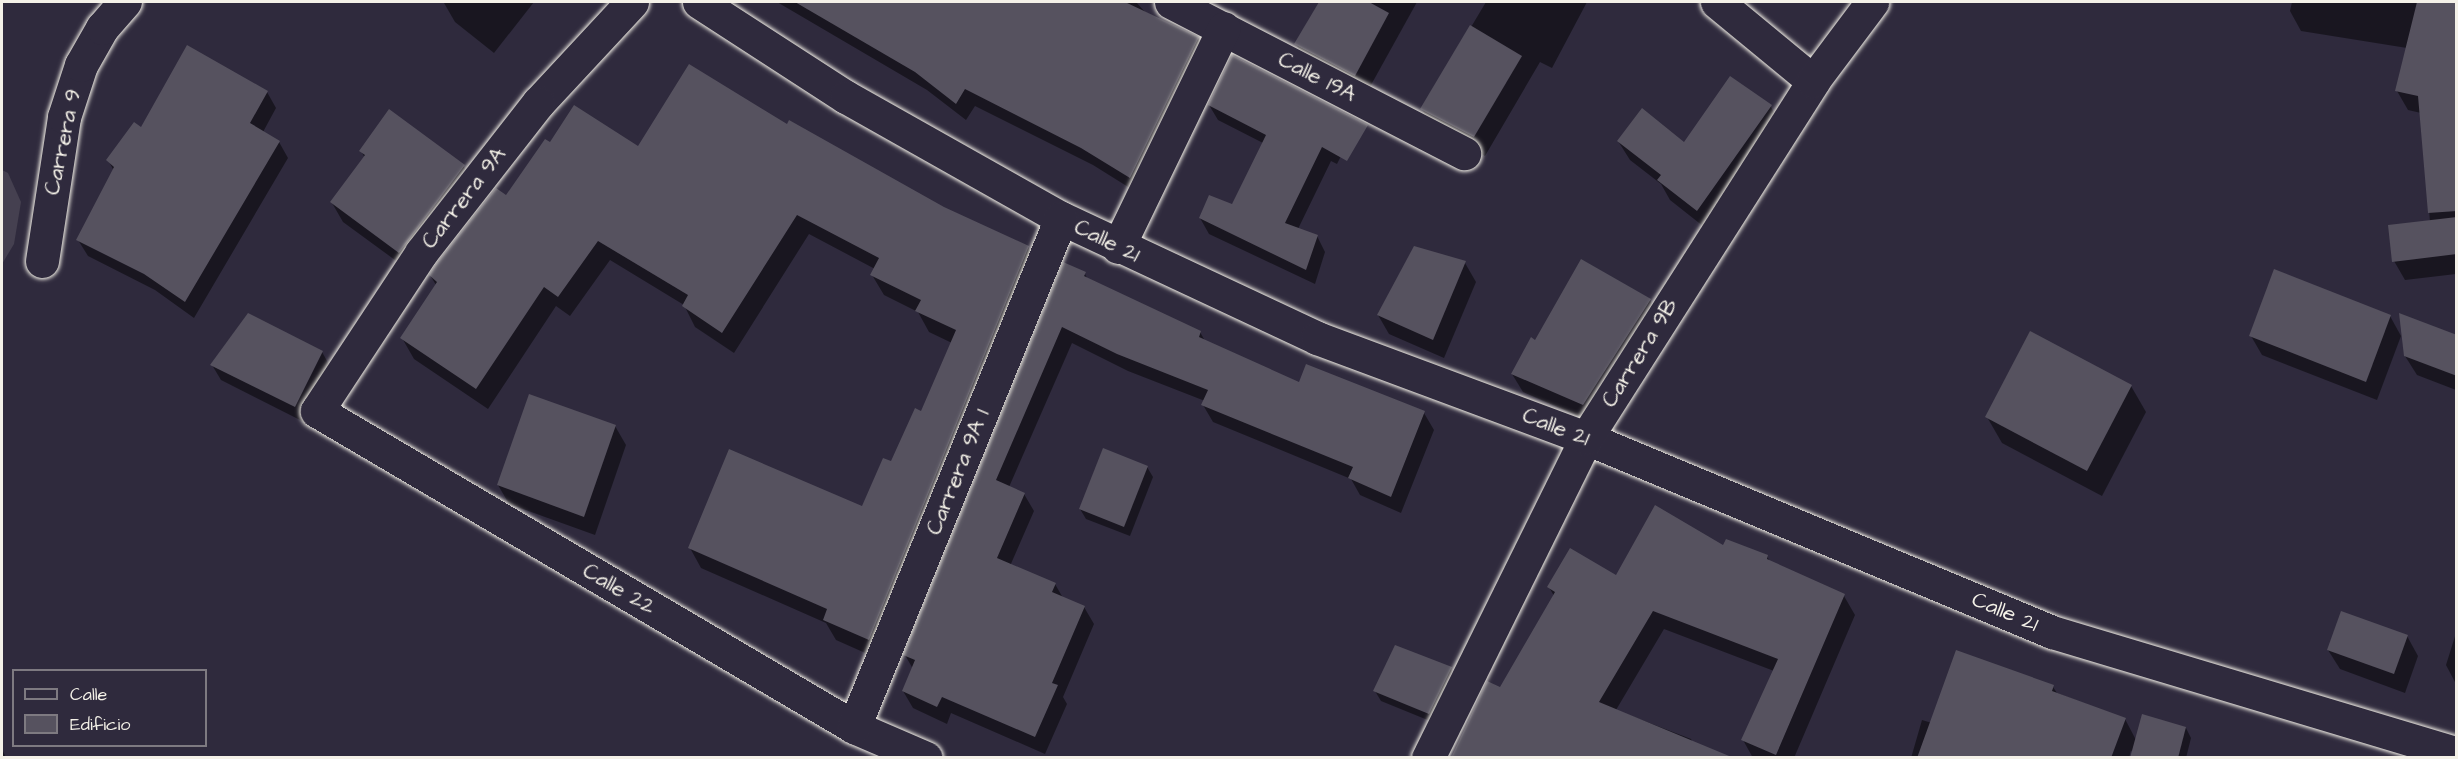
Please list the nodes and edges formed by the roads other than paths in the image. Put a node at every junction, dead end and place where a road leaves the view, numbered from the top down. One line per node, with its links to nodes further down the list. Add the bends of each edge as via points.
1 (125, 2): 12 (street, Carrera 9, via 102,28 81,65 67,107)
2 (632, 2): 13 (street, Carrera 9A, via 538,103 421,253)
3 (699, 2): 10 (street, Calle 21, via 846,98)
4 (1171, 2): 7 (street, Calle 19A)
5 (1717, 2): 8 (street)
6 (1872, 2): 8 (street, Carrera 9B)
7 (1224, 28): 9 (street, Calle 19A); 11 (street)
8 (1813, 81): 14 (street, Carrera 9B)
9 (1464, 153)
10 (1062, 218): 11 (street, Calle 21); 15 (street, Carrera 9A 1)
11 (1118, 247): 14 (street, Calle 21, via 1317,338)
12 (42, 261)
13 (317, 411): 15 (street, Calle 22)
14 (1586, 438): 16 (street, Calle 21, via 2052,632); 18 (street, Carrera 9B)
15 (854, 727): 17 (street, Calle 22)
16 (2457, 753)
17 (926, 758)
18 (1428, 758)

